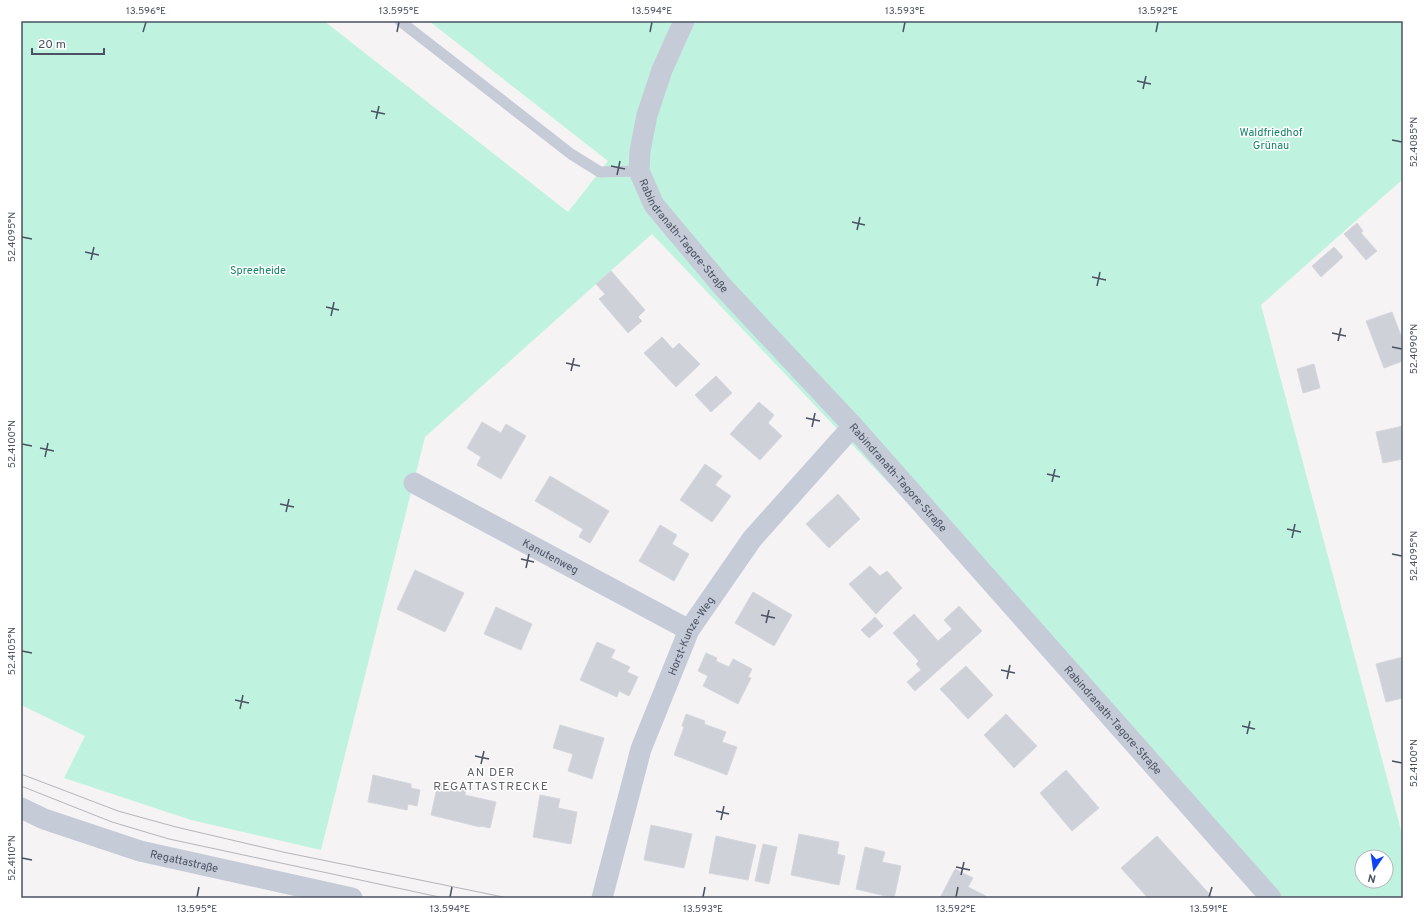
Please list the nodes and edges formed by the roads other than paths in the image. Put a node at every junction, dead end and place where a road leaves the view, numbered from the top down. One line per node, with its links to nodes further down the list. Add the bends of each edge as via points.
1 (400, 21): 3 (lane, via 571,154 600,172)
2 (684, 21): 3 (street, Rabindranath-Tagore-Straße, via 662,70 648,115 640,151)
3 (639, 171): 4 (street, Rabindranath-Tagore-Straße, via 654,205 666,220 722,286)
4 (853, 426): 6 (street, Horst-Kunze-Weg, via 752,539); 10 (street, Rabindranath-Tagore-Straße)
5 (414, 483): 6 (street, Kanutenweg)
6 (688, 630): 8 (street, Horst-Kunze-Weg, via 641,749)
7 (21, 808): 9 (street, Regattastraße, via 44,819 140,852)
8 (603, 893)
9 (352, 898)
10 (1271, 898)

